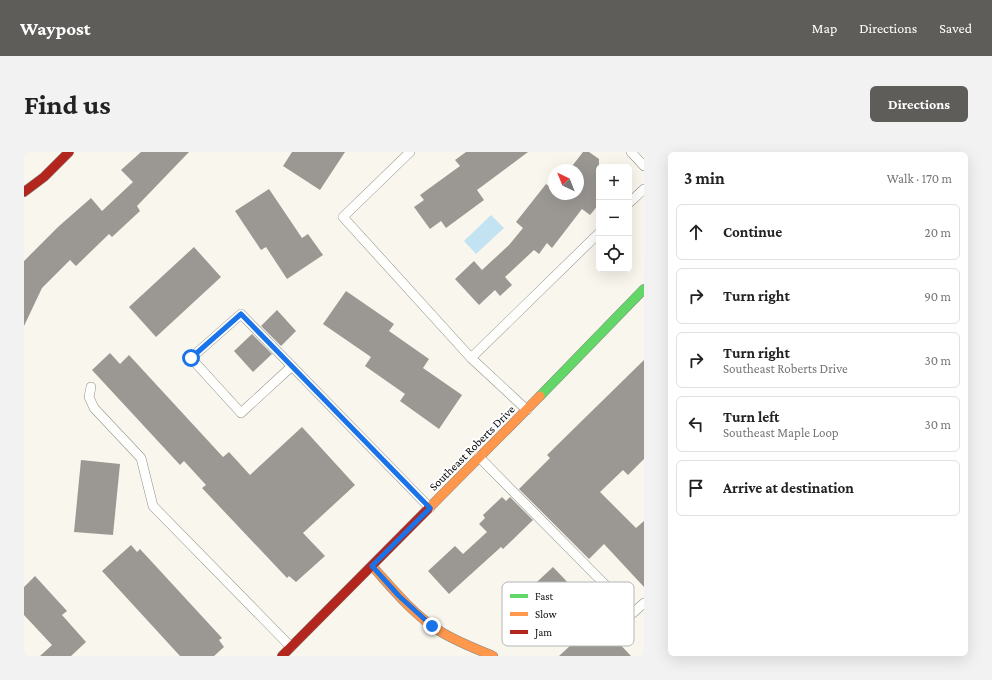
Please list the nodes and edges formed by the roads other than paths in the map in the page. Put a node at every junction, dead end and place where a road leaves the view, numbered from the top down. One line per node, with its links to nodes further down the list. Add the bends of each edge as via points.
1 (69, 152): 6 (street)
2 (410, 152): 10 (lane, via 344,217)
3 (631, 152): 4 (lane)
4 (644, 166)
5 (644, 188): 7 (lane)
6 (24, 192)
7 (632, 200)
8 (596, 236): 10 (lane)
9 (644, 289): 13 (street, Southeast Roberts Drive)
10 (471, 358): 13 (lane)
11 (292, 366): 11 (lane, via 241,314 191,358 241,413); 15 (lane)
12 (91, 387): 20 (lane, via 89,397 94,408 141,458 153,506)
13 (527, 410): 14 (street, Southeast Roberts Drive)
14 (479, 457): 15 (street, Southeast Roberts Drive); 17 (lane)
15 (430, 508): 16 (street, Southeast Roberts Drive)
16 (372, 566): 20 (street, Southeast Roberts Drive); 22 (street, via 399,596 432,626)
17 (602, 582)
18 (644, 603): 19 (lane)
19 (634, 612)
20 (291, 647): 21 (street, Southeast Roberts Drive)
21 (282, 656)
22 (493, 656)

